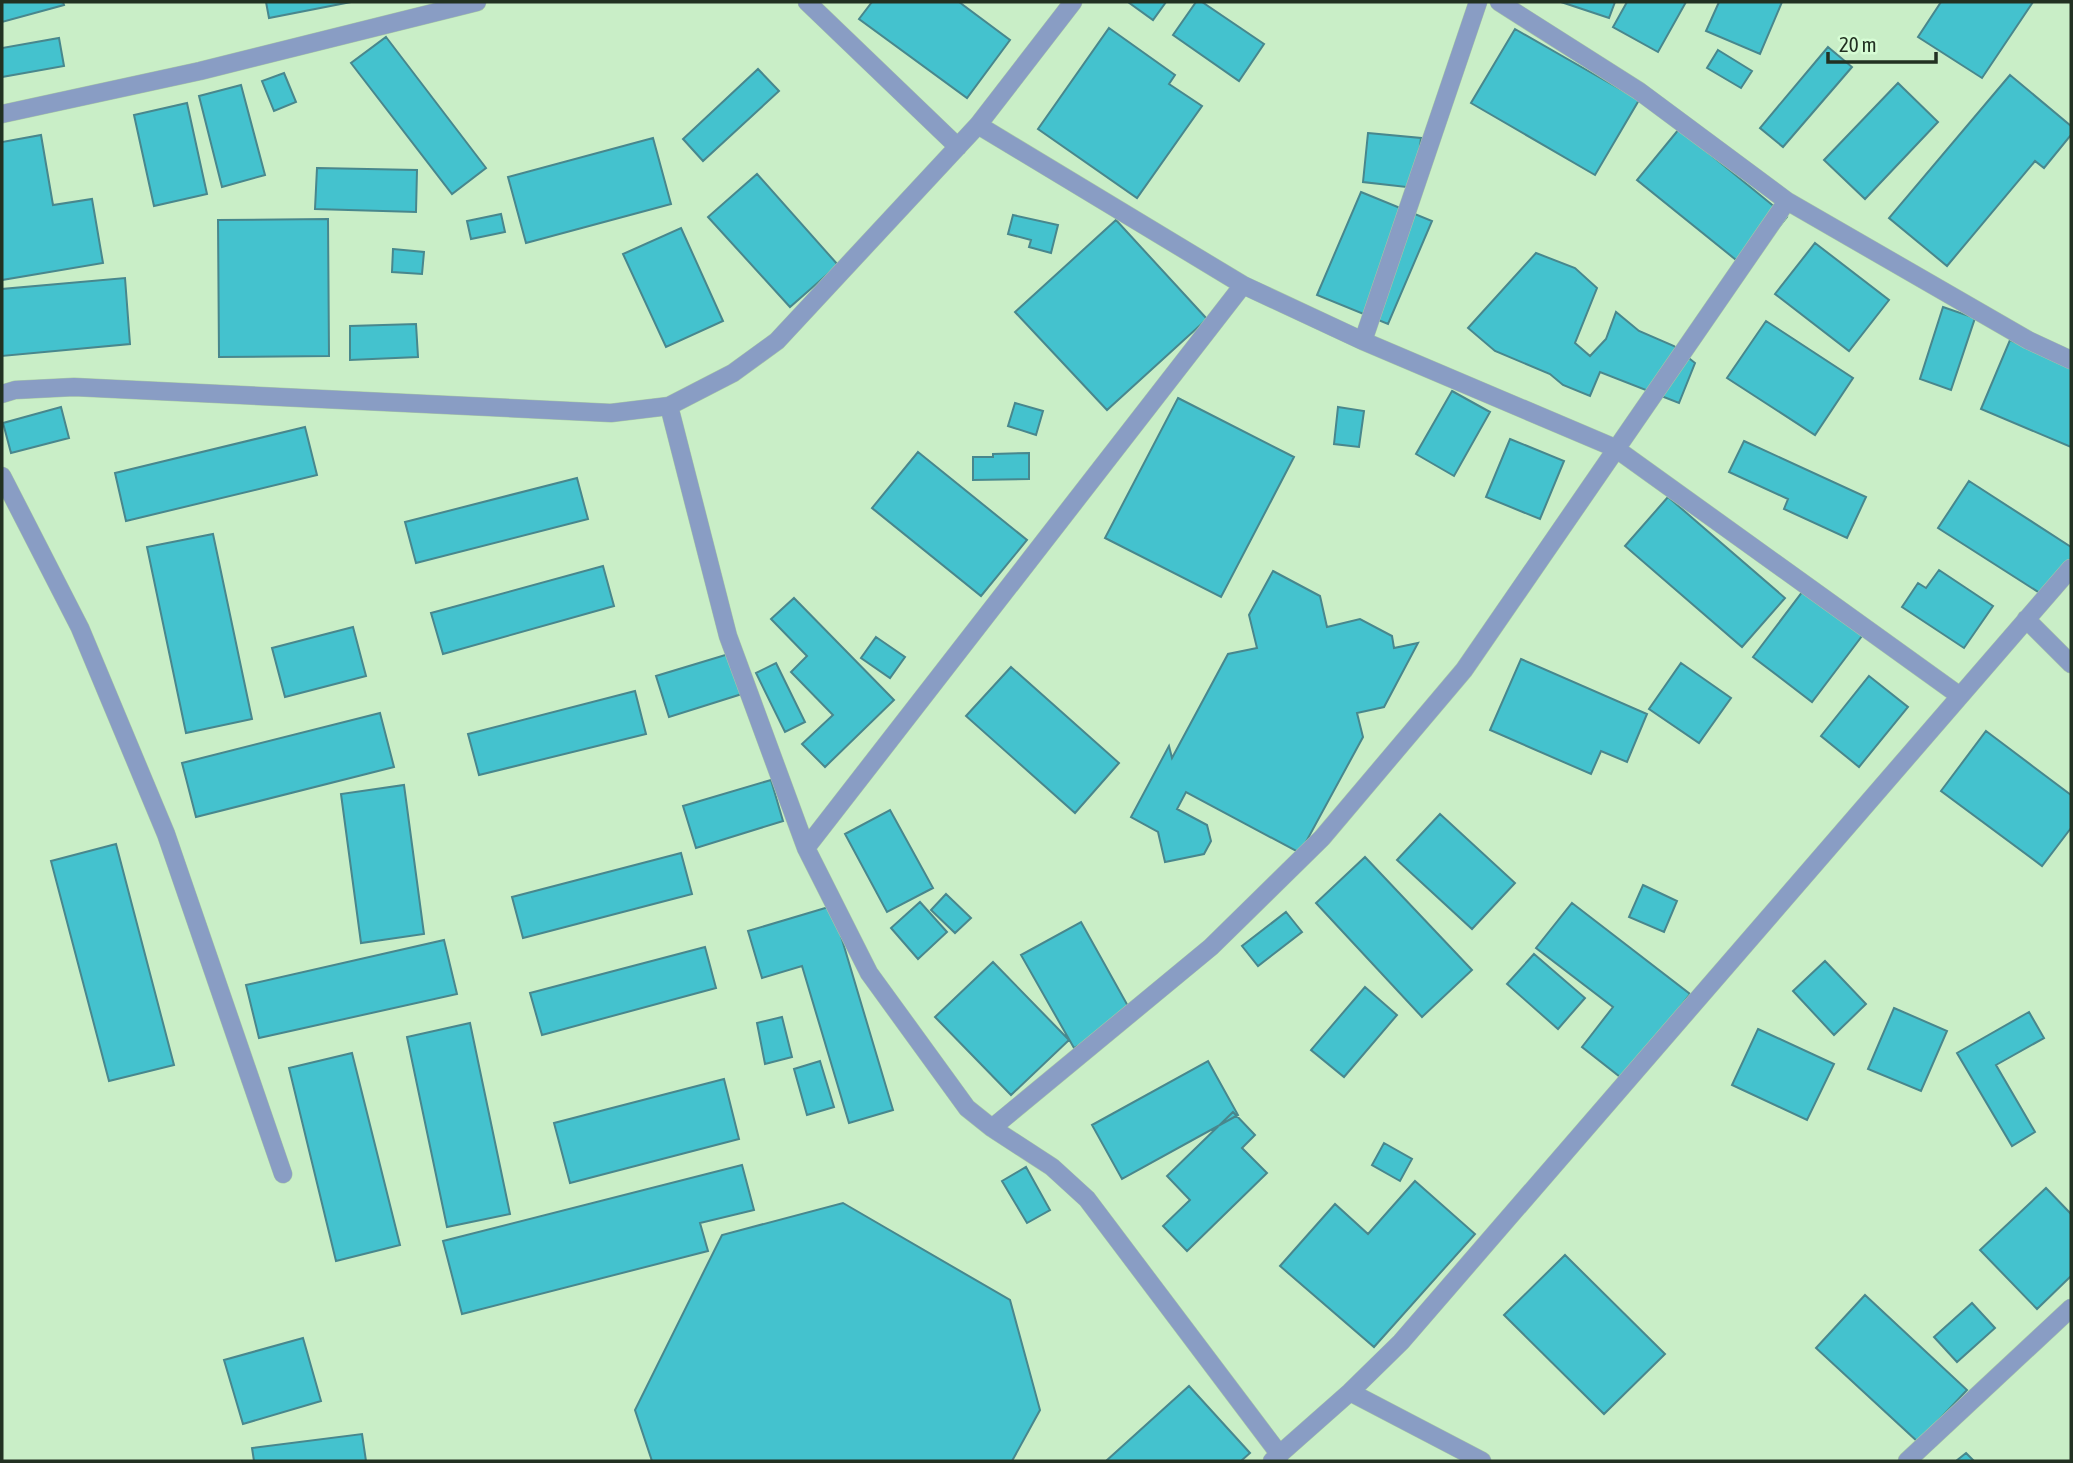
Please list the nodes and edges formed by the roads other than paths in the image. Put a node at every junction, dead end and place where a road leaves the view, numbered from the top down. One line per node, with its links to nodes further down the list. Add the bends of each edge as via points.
1 (478, 2): 6 (street)
2 (807, 2): 8 (street)
3 (1073, 2): 7 (street)
4 (1478, 2): 11 (street)
5 (1499, 2): 9 (street, via 1639,91)
6 (2, 114)
7 (978, 125): 8 (street); 10 (street)
8 (958, 147): 14 (street, via 777,341 733,373)
9 (1787, 201): 12 (street, via 2028,340); 15 (street)
10 (1243, 285): 11 (street); 21 (street)
11 (1363, 341): 15 (street)
12 (2071, 360)
13 (2, 394): 14 (street, via 74,387 611,413)
14 (669, 406): 21 (street, via 728,636)
15 (1615, 448): 20 (street); 22 (street, via 1464,670 1322,838 1211,947)
16 (2, 476): 23 (street, via 80,628 166,834)
17 (2071, 568): 18 (street)
18 (2026, 619): 19 (street); 20 (street)
19 (2071, 664)
20 (1960, 695): 25 (street, via 1401,1342)
21 (806, 848): 22 (street, via 869,974 967,1108)
22 (992, 1128): 26 (street, via 1052,1167 1087,1199)
23 (283, 1174)
24 (2071, 1308): 28 (street)
25 (1350, 1392): 26 (street); 27 (street)
26 (1276, 1458)
27 (1482, 1461)
28 (1906, 1461)

